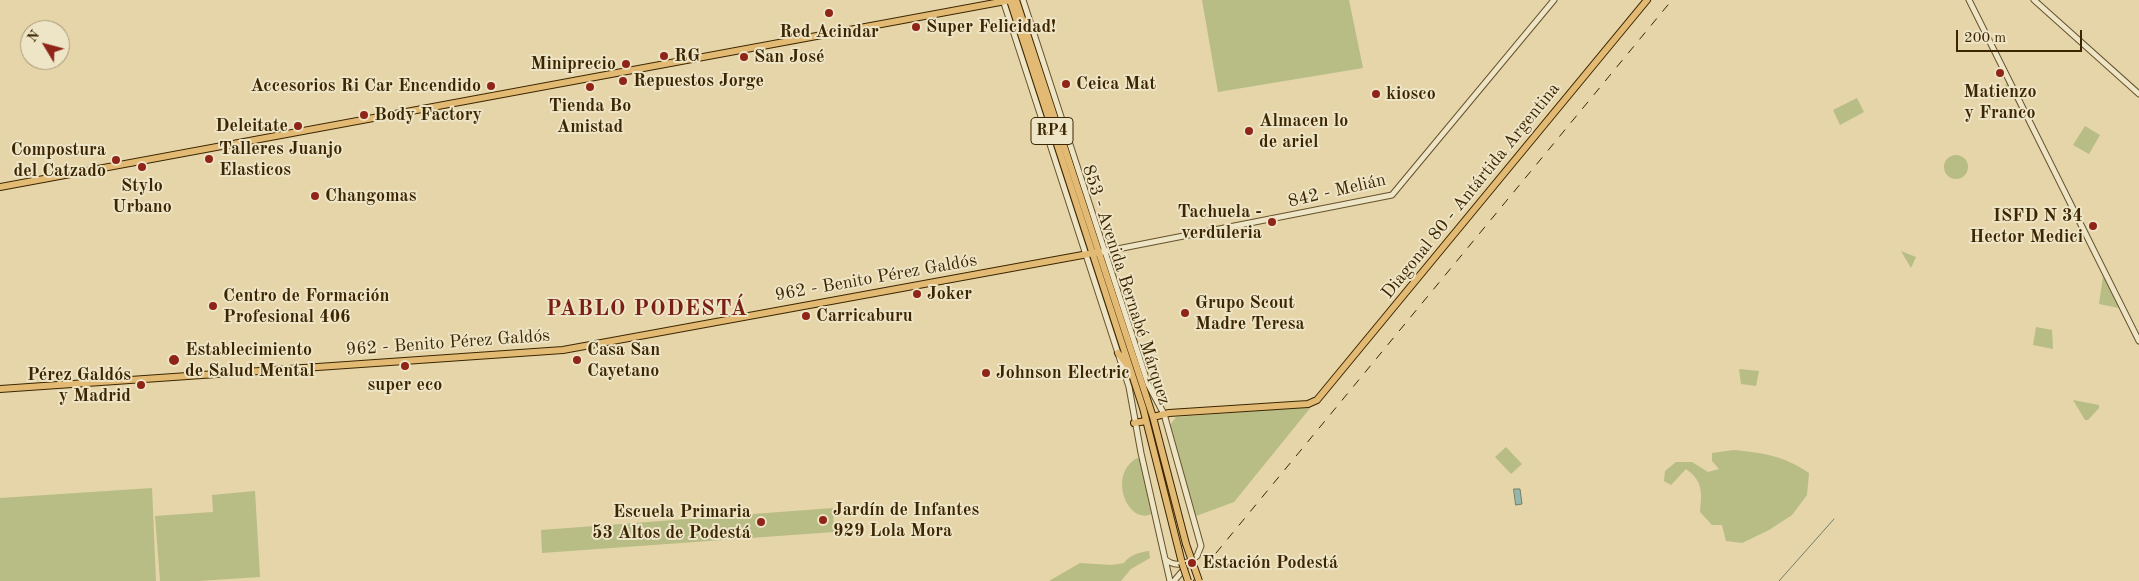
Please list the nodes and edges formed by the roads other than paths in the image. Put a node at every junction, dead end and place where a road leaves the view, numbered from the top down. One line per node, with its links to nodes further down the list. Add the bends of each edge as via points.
1 (1007, 0): 11 (main road); 12 (main road, 853 - Avenida Bernabé Márquez / RP4)
2 (1016, 0): 10 (main road, 853 - Avenida Bernabé Márquez / RP4)
3 (1023, 0): 8 (street, 853 - Avenida Bernabé Márquez)
4 (1554, 0): 12 (street, 842 - Melián, via 1392,195)
5 (1647, 0): 19 (main road, Diagonal 80 - Antártida Argentina, via 1317,400 1308,404)
6 (1970, 0): 15 (street)
7 (2034, 0): 9 (street)
8 (1051, 87): 10 (main road); 12 (street, 853 - Avenida Bernabé Márquez)
9 (2139, 94)
10 (1048, 99): 12 (main road, 853 - Avenida Bernabé Márquez / RP4)
11 (0, 187)
12 (1096, 253): 13 (street, 853 - Avenida Bernabé Márquez); 14 (main road, 853 - Avenida Bernabé Márquez / RP4); 16 (street, 853 - Avenida Bernabé Márquez); 17 (main road, 853 - Avenida Bernabé Márquez / RP4); 18 (main road, 962 - Benito Pérez Galdós, via 563,350)
13 (1123, 302): 14 (main road); 19 (street, 853 - Avenida Bernabé Márquez, via 1148,384)
14 (1119, 314): 20 (main road, 853 - Avenida Bernabé Márquez / RP4)
15 (2139, 341)
16 (1118, 353): 17 (main road); 22 (street, 853 - Avenida Bernabé Márquez, via 1131,392)
17 (1131, 371): 21 (main road, 853 - Avenida Bernabé Márquez / RP4)
18 (0, 390)
19 (1164, 414): 20 (main road); 24 (street, 853 - Avenida Bernabé Márquez, via 1201,546 1197,556)
20 (1153, 417): 27 (main road, 853 - Avenida Bernabé Márquez / RP4, bridge, via 1186,544)
21 (1146, 421): 22 (main road); 26 (main road, 853 - Avenida Bernabé Márquez / RP4, bridge)
22 (1134, 423): 23 (street, 853 - Avenida Bernabé Márquez)
23 (1165, 559): 24 (street, via 1178,564); 25 (street, 853 - Avenida Bernabé Márquez)
24 (1191, 560): 25 (street)
25 (1172, 581)
26 (1188, 581)
27 (1199, 581)

